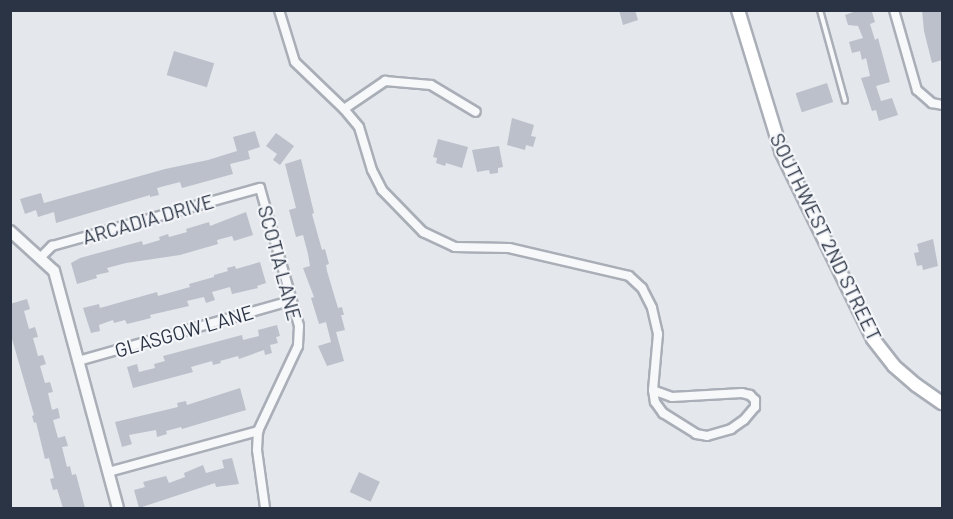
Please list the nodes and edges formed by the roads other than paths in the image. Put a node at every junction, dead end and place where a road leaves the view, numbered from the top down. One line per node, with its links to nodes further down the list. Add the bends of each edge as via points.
1 (279, 10): 7 (street, via 295,62)
2 (738, 10): 15 (main road, SOUTHWEST 2ND STREET, via 781,151 873,339 894,366)
3 (820, 10): 5 (lane)
4 (894, 10): 6 (street, via 917,90 932,103)
5 (845, 101)
6 (942, 105)
7 (344, 109): 8 (street, via 385,81 431,85); 14 (street, via 359,127 382,190 423,232 455,247 509,248 608,269 636,282 652,308 658,334)
8 (476, 112)
9 (260, 188): 11 (street, ARCADIA DRIVE, via 52,246); 12 (street, SCOTIA LANE)
10 (10, 231): 11 (street)
11 (41, 257): 13 (street, via 54,271)
12 (290, 301): 13 (street, GLASGOW LANE); 16 (street, SCOTIA LANE, via 299,327 298,346)
13 (78, 361): 17 (street)
14 (653, 390): 14 (street, via 663,413 696,434 707,436 731,429 755,407 755,400 742,393 672,397)
15 (942, 403)
16 (258, 431): 17 (street); 19 (street, SCOTIA LANE)
17 (108, 472): 18 (street)
18 (118, 508)
19 (264, 508)

